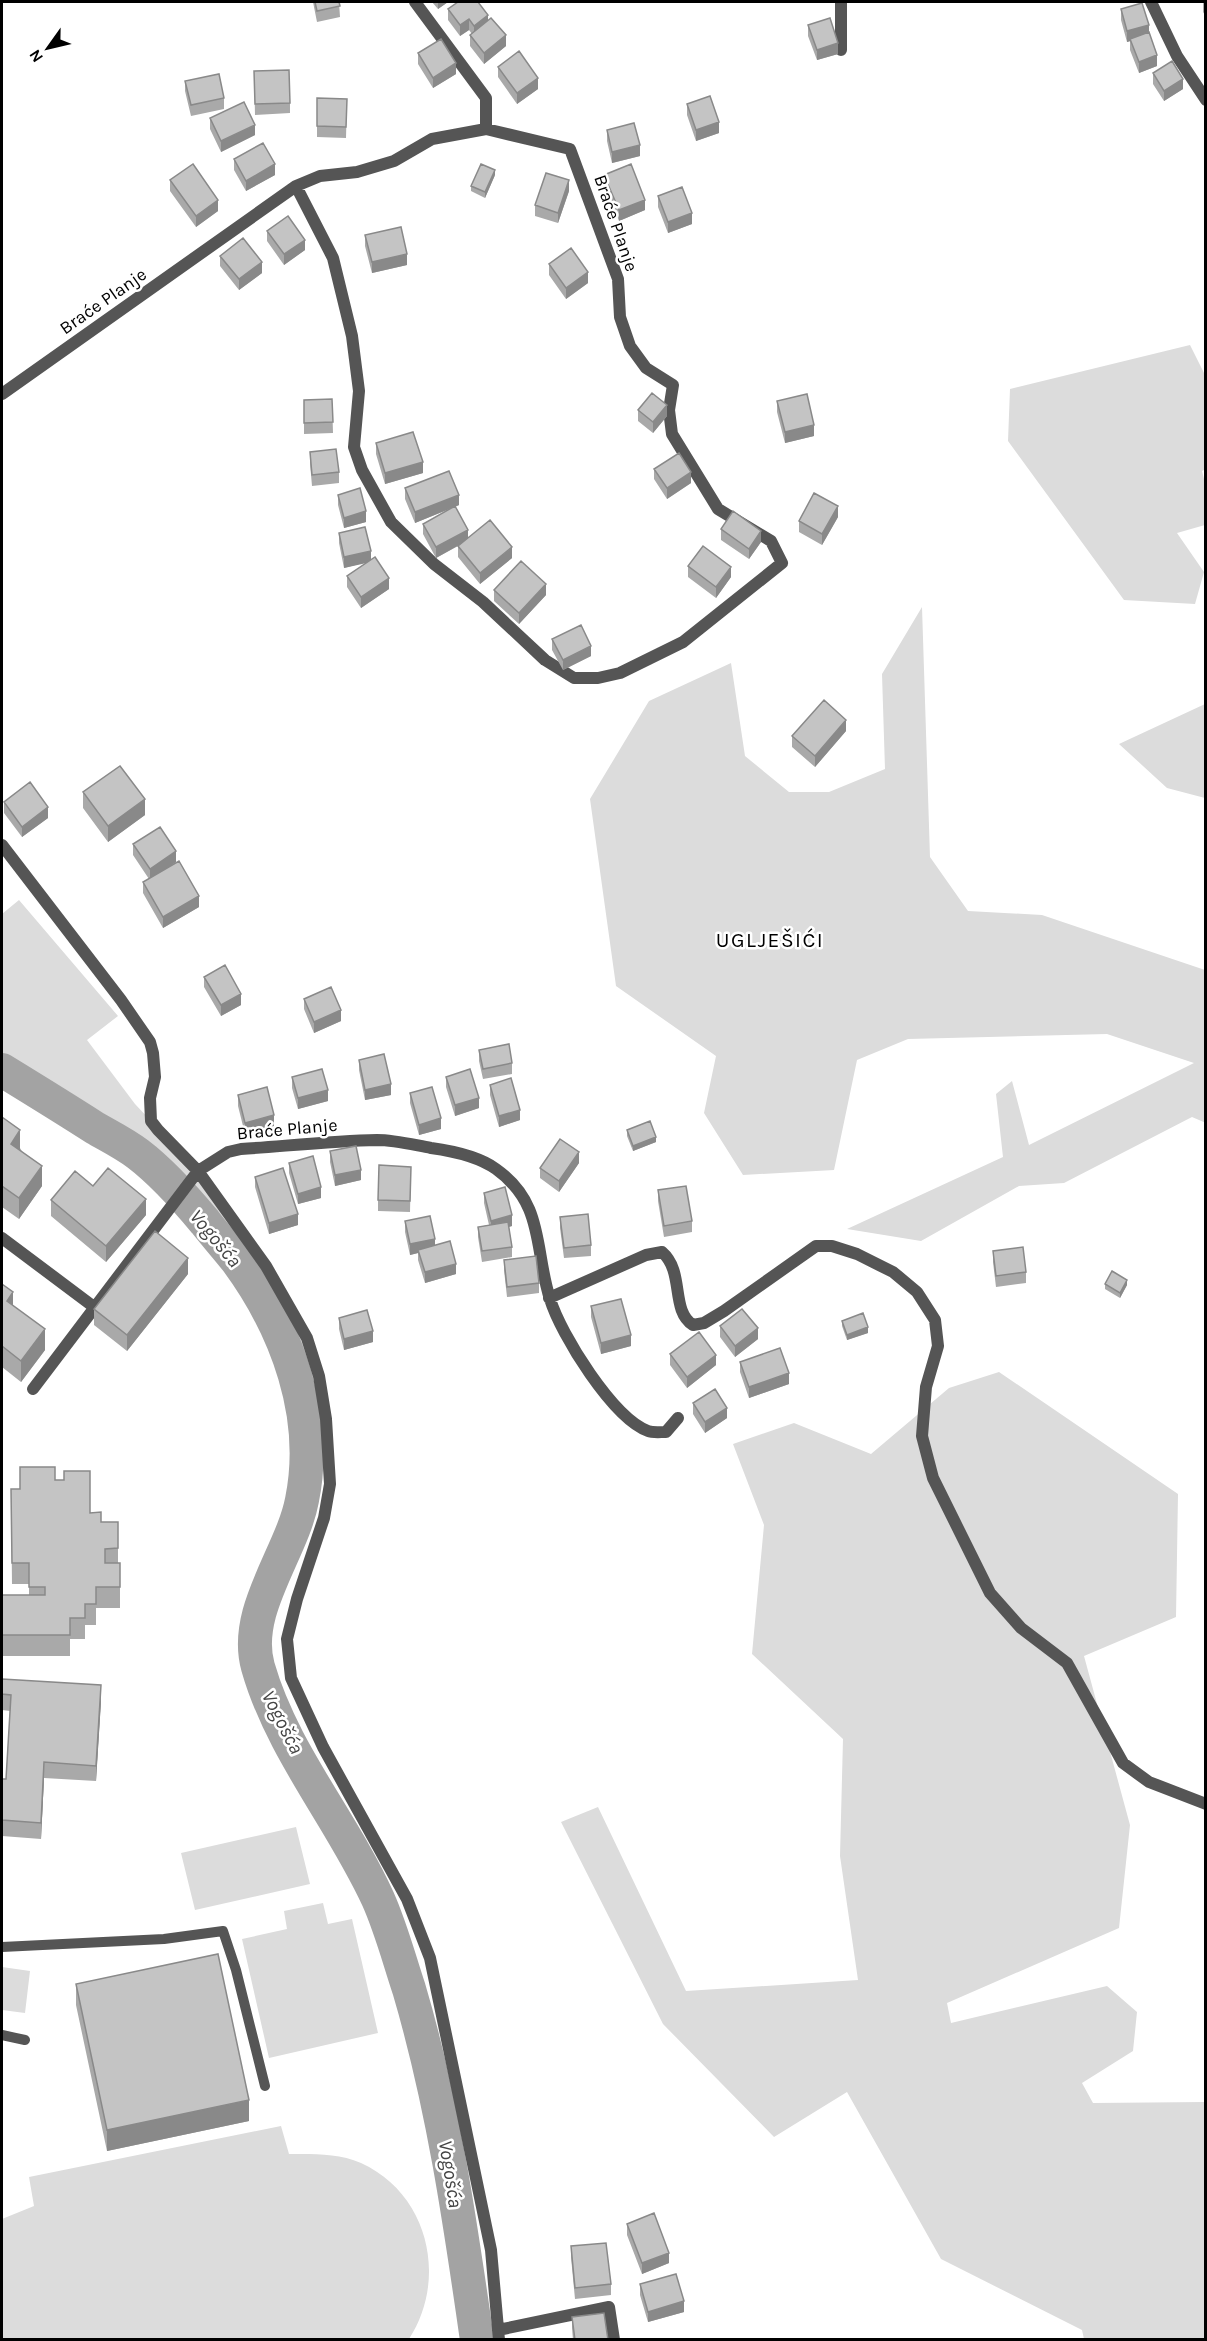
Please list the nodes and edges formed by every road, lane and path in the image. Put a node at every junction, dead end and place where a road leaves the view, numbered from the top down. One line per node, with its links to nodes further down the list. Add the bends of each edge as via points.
1 (416, 2): 6 (street, via 486,98)
2 (841, 2): 4 (street)
3 (1151, 2): 5 (street, via 1177,56)
4 (841, 50)
5 (1206, 100)
6 (486, 129): 7 (street, Braće Planje, via 432,139 394,161 357,172 320,176); 7 (street, Braće Planje, via 570,149 618,279 620,317 630,346 646,368 673,385 669,410 672,434 718,509 771,541 782,563 683,642 620,673 574,678 545,660 483,602 434,564 392,522 362,470 354,447 359,391 352,336 333,258)
7 (296, 186): 8 (street, Braće Planje)
8 (2, 394)
9 (2, 845): 10 (street, via 150,1042 155,1077 150,1098 151,1121)
10 (198, 1171): 12 (street, Braće Planje, via 228,1152 241,1149 380,1140 478,1159 496,1169 523,1195 534,1218); 13 (street); 21 (street, via 266,1266 294,1313 320,1376 330,1484 324,1518 287,1639 291,1677 323,1747 406,1899 430,1958 491,2250)
11 (2, 1238): 13 (street)
12 (549, 1298): 15 (street, Braće Planje, via 576,1354 624,1416 649,1432 666,1432); 16 (street, via 646,1255 662,1252 674,1269 682,1314 693,1325 724,1311 816,1246 832,1246 856,1254 893,1272 917,1292 934,1320 938,1346 926,1387 922,1436 933,1478 990,1593 1022,1628 1067,1663 1123,1763 1149,1782)
13 (94, 1307): 14 (street)
14 (33, 1389)
15 (678, 1418)
16 (1206, 1804)
17 (2, 1947): 20 (lane, via 164,1939 223,1931)
18 (2, 2035): 19 (lane)
19 (25, 2040)
20 (265, 2086)
21 (499, 2335): 22 (street, via 609,2307)
22 (614, 2340)

